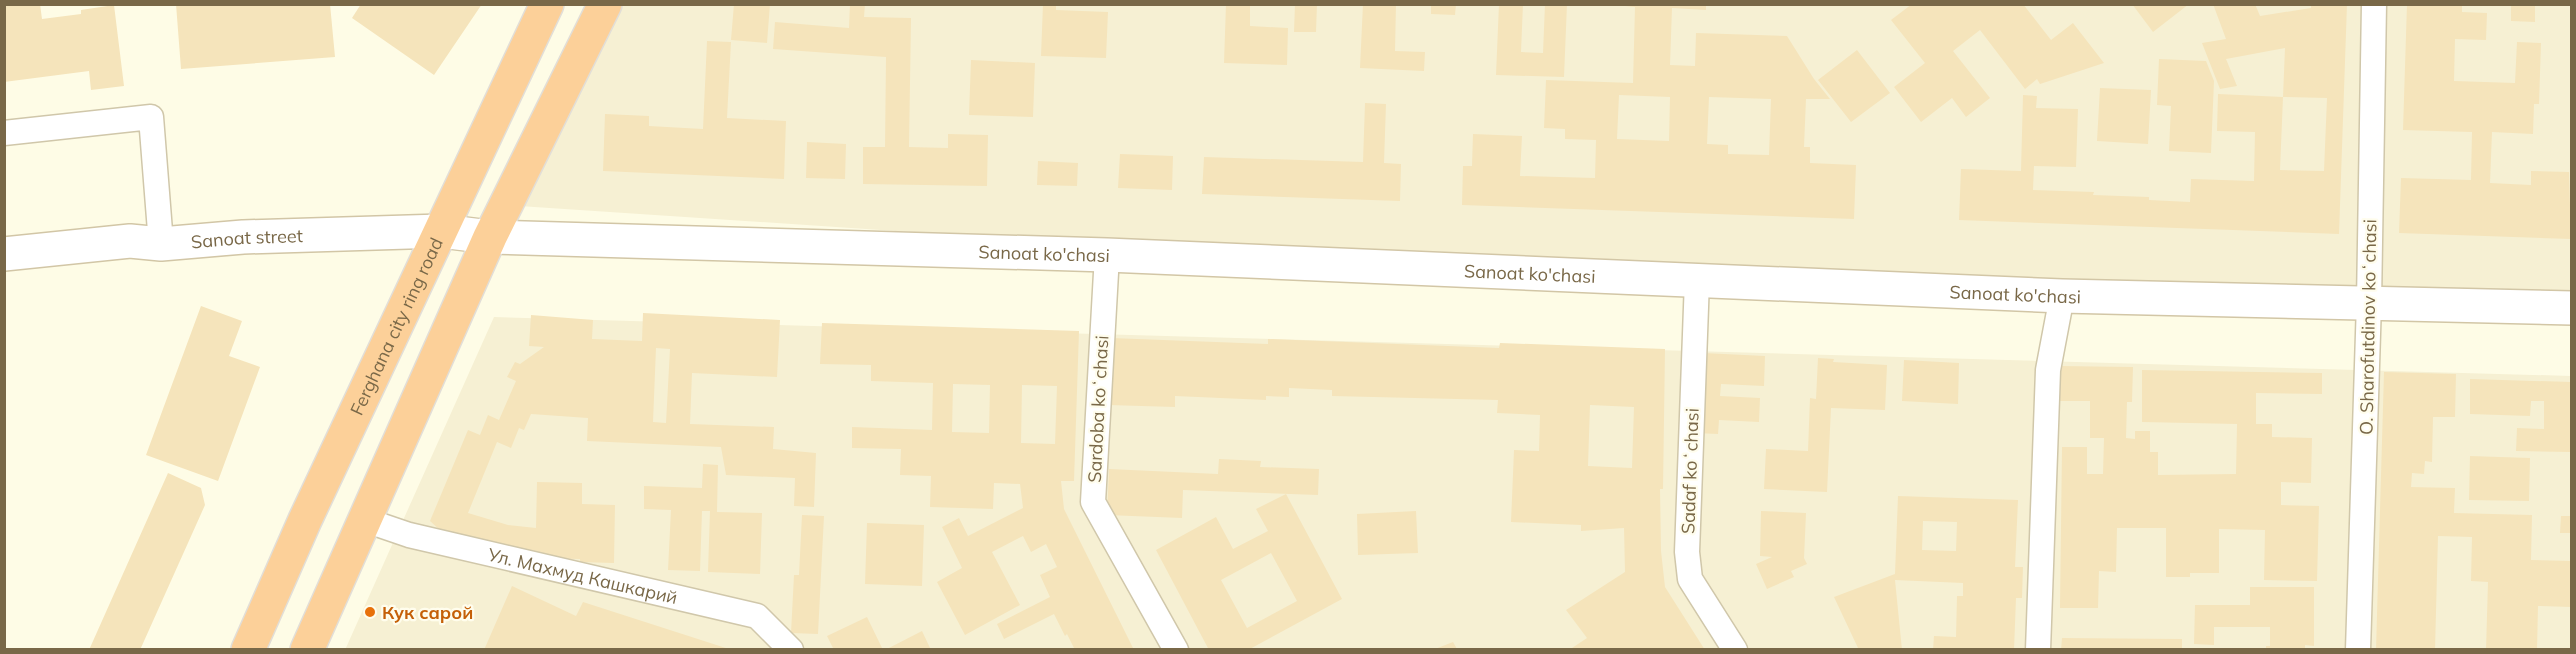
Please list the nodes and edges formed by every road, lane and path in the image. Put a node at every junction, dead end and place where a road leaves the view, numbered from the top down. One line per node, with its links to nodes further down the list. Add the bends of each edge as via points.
1 (547, 4): 5 (highway, Ferghana city ring road)
2 (605, 4): 6 (highway)
3 (2374, 4): 12 (street, O. Sharofutdinov koʻchasi)
4 (4, 133): 7 (street, via 151,117)
5 (441, 231): 6 (main road, Sanoat street); 7 (main road, Sanoat street, via 243,237); 15 (highway, Ferghana city ring road)
6 (490, 237): 9 (main road, Sanoat ko'chasi); 14 (highway)
7 (161, 244): 8 (main road, Sanoat street, via 130,241)
8 (4, 254)
9 (1107, 255): 10 (main road, Sanoat ko'chasi); 18 (street, Sardoba koʻchasi, via 1093,502)
10 (1697, 280): 11 (main road, Sanoat ko'chasi); 19 (street, Sadaf koʻchasi, via 1687,552 1690,579)
11 (2062, 296): 12 (main road, Sanoat ko'chasi); 20 (street, via 2048,370)
12 (2369, 302): 13 (main road, Sanoat ko'chasi); 21 (street, O. Sharofutdinov koʻchasi)
13 (2571, 308)
14 (364, 520): 16 (highway); 17 (street, Ул. Махмуд Кашкарий, via 409,535 757,616)
15 (248, 650)
16 (307, 650)
17 (791, 650)
18 (1176, 650)
19 (1735, 650)
20 (2038, 650)
21 (2358, 650)

